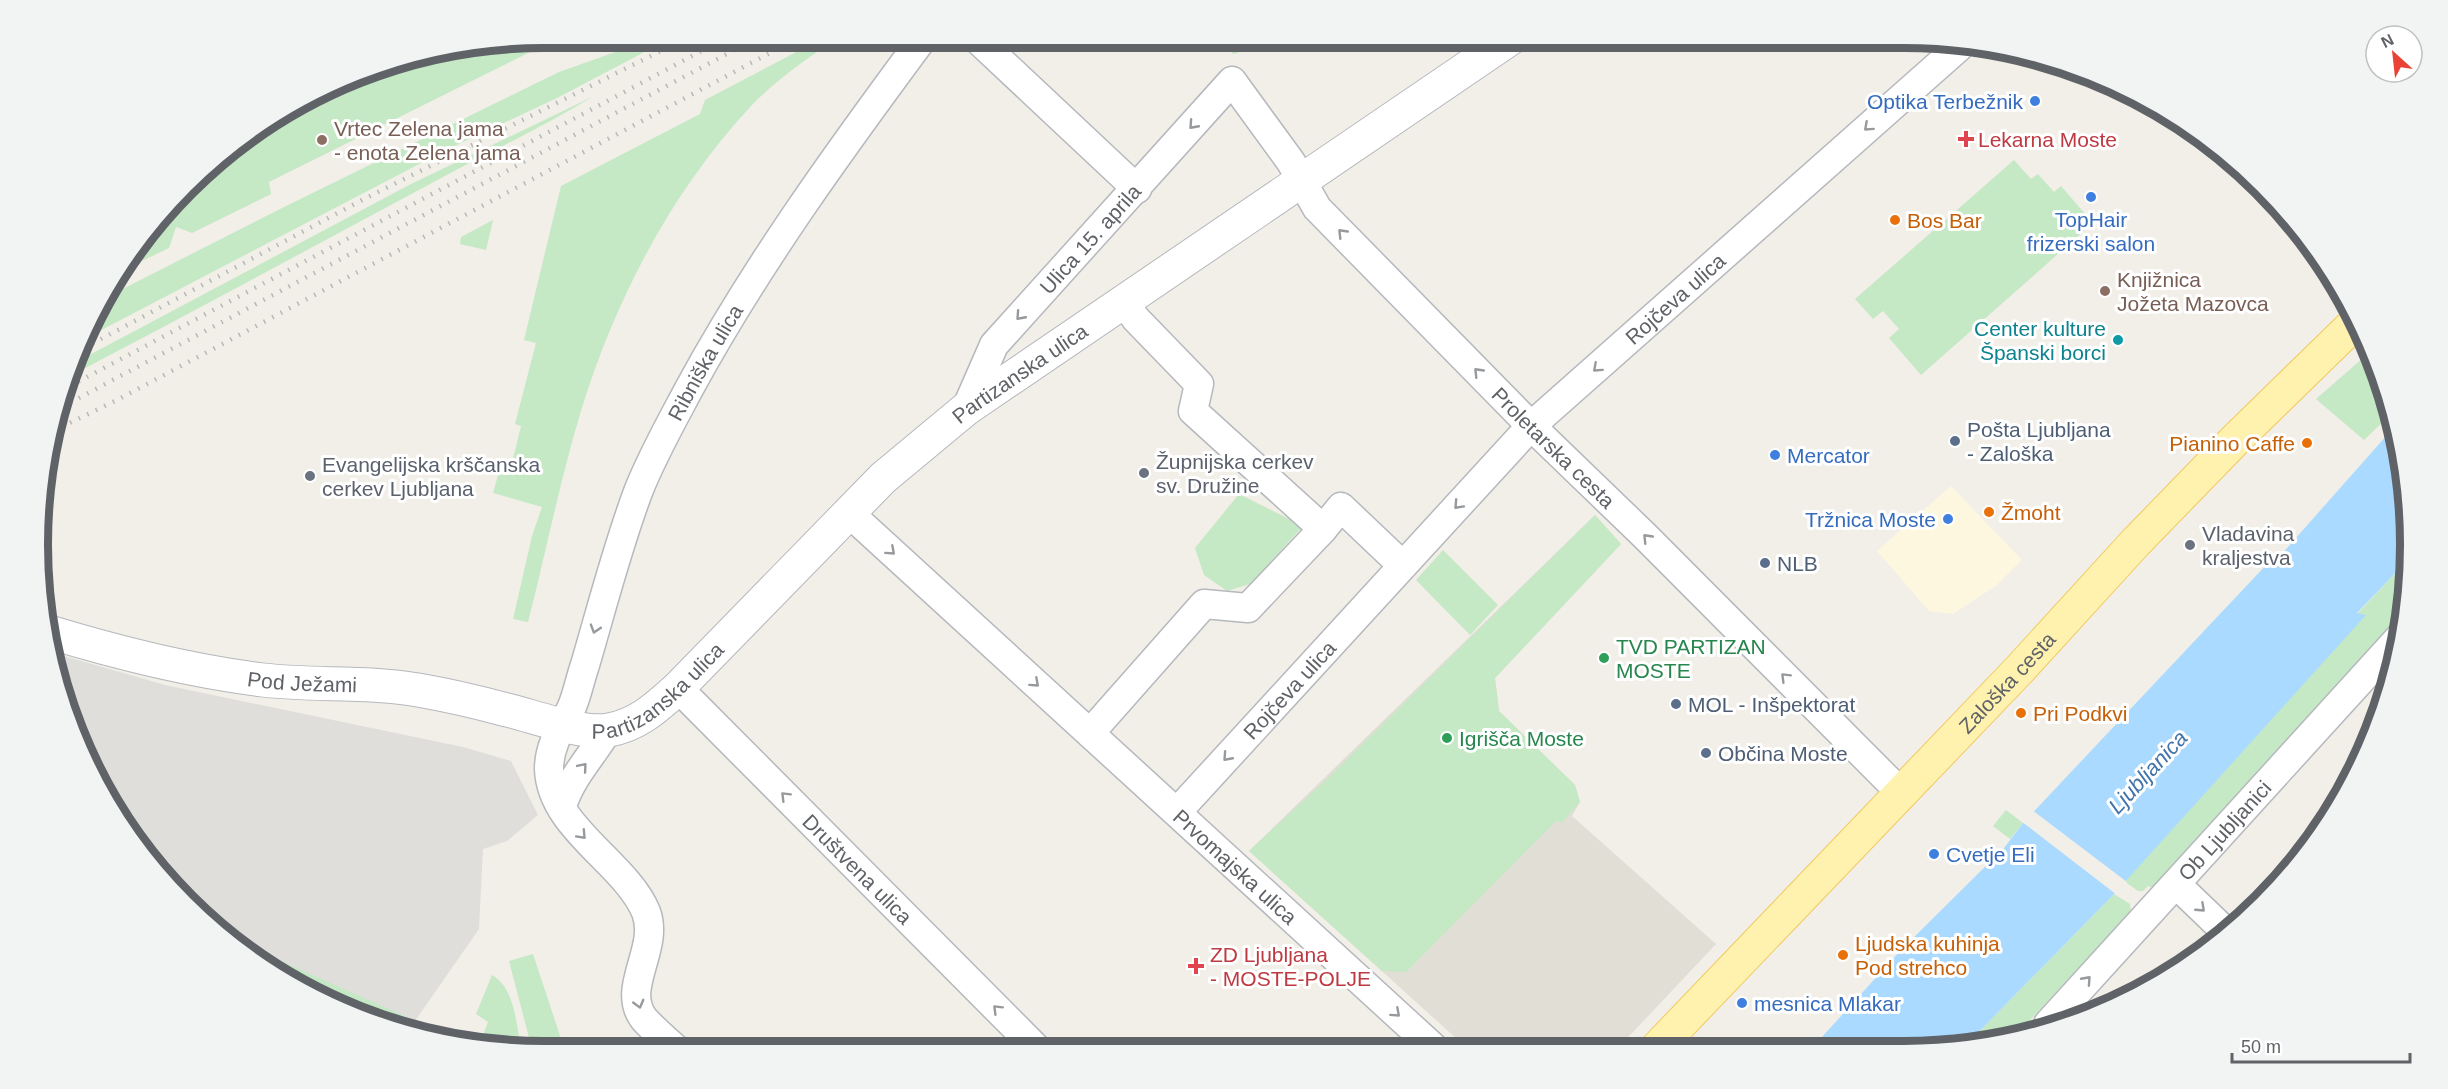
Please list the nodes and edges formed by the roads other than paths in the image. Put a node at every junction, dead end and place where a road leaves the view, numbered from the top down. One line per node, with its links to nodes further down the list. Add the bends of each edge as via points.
1 (916, 48): 18 (street, Ribniška ulica, one-way to 18, via 798,211 722,328 668,428 639,491 572,708)
2 (987, 48): 7 (street)
3 (1497, 48): 6 (street, Partizanska ulica)
4 (1955, 51): 11 (street, Rojčeva ulica, one-way to 11)
5 (1232, 81): 6 (street, Proletarska cesta, via 1291,162); 7 (street, Ulica 15. aprila, one-way to 7)
6 (1301, 182): 8 (street, Partizanska ulica); 11 (street, Proletarska cesta, one-way to 6, via 1317,208)
7 (1137, 189): 10 (street, Ulica 15. aprila, one-way to 10, via 994,345)
8 (1123, 302): 10 (street, Partizanska ulica); 13 (street, via 1199,384 1193,411)
9 (2350, 328): 21 (main road, Zaloška cesta, via 2142,535)
10 (966, 409): 12 (street, Partizanska ulica, via 883,477)
11 (1531, 426): 14 (street, Rojčeva ulica, one-way to 14); 21 (street, Proletarska cesta, one-way to 11)
12 (848, 512): 17 (street, Partizanska ulica); 20 (street, Prvomajska ulica, one-way to 20)
13 (1323, 529): 14 (street, via 1341,507); 20 (street, via 1248,608 1204,604)
14 (1402, 565): 23 (street, Rojčeva ulica, one-way to 23)
15 (57, 634): 18 (street, Pod Ježami, via 185,668 265,680 388,685)
16 (2388, 650): 24 (street, Ob Ljubljanici)
17 (678, 688): 19 (street, Partizanska ulica, via 641,719); 28 (street, Društvena ulica, one-way to 17)
18 (561, 724): 19 (street, Partizanska ulica); 22 (street, Ribniška ulica, via 552,746 549,770)
19 (607, 731): 22 (street, one-way to 19, via 573,779)
20 (1090, 733): 23 (street, Prvomajska ulica)
21 (1901, 792): 30 (main road, Zaloška cesta)
22 (562, 806): 27 (street, Ribniška ulica, one-way to 27, via 573,825 644,907 650,934 637,986 638,1007)
23 (1177, 812): 29 (street, Prvomajska ulica, one-way to 29)
24 (2176, 884): 25 (street, one-way to 25); 26 (street, Ob Ljubljanici, one-way to 24)
25 (2220, 927)
26 (2053, 1018)
27 (668, 1041)
28 (1029, 1041)
29 (1426, 1041)
30 (1664, 1041)

